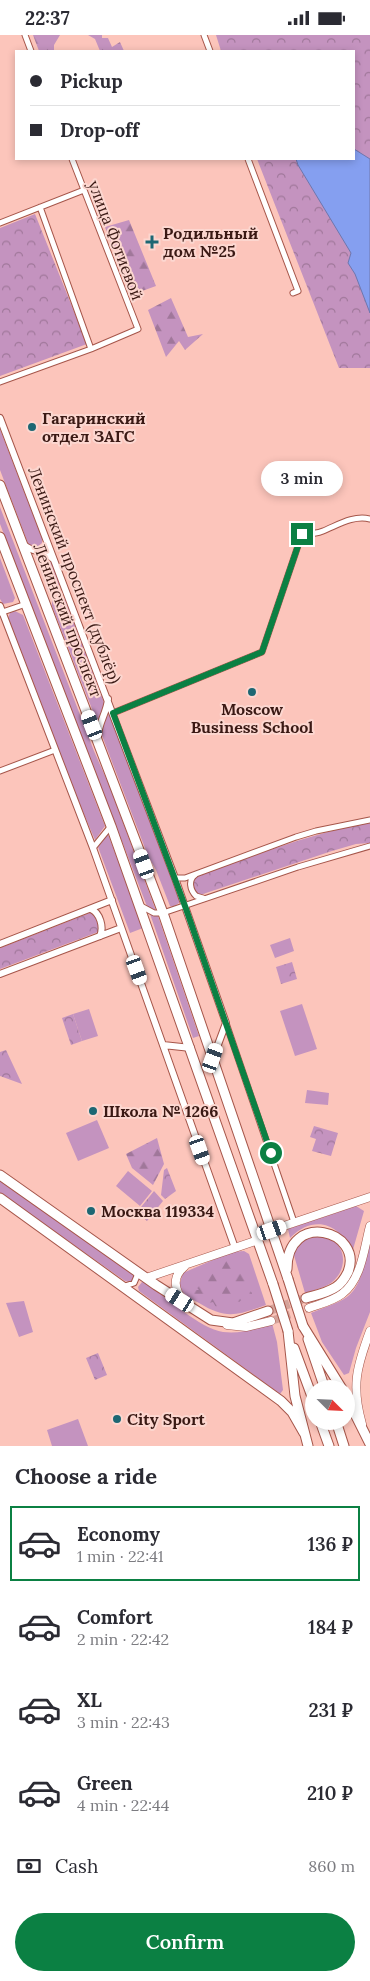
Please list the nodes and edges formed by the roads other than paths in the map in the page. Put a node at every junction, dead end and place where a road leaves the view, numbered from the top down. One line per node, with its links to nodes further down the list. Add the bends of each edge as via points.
1 (25, 35): 3 (street)
2 (204, 35): 4 (street)
3 (31, 50)
4 (210, 50)
5 (72, 160): 7 (street, улица Фотиевой)
6 (248, 160): 10 (street, via 298,291)
7 (84, 190): 8 (street); 11 (street, улица Фотиевой, via 138,329)
8 (40, 207): 9 (street); 11 (street)
9 (0, 223)
10 (293, 293)
11 (91, 349): 12 (street)
12 (0, 382)
13 (0, 418): 18 (street, Ленинский проспект (дублёр))
14 (0, 485): 17 (main road, Ленинский проспект)
15 (370, 519): 22 (street, via 345,521 321,532 302,534 262,652)
16 (0, 539): 19 (main road, Ленинский проспект)
17 (22, 543): 18 (street); 23 (main road, Ленинский проспект)
18 (55, 561): 21 (street, Ленинский проспект (дублёр))
19 (26, 604): 20 (street); 27 (main road, Ленинский проспект)
20 (1, 610): 24 (street)
21 (107, 697): 22 (street, Ленинский проспект (дублёр)); 23 (street)
22 (113, 713): 31 (street, Ленинский проспект (дублёр))
23 (98, 741): 37 (main road, Ленинский проспект)
24 (55, 750): 25 (street); 29 (street)
25 (0, 771)
26 (370, 820): 30 (street, via 296,837)
27 (111, 826): 29 (street); 34 (main road, Ленинский проспект)
28 (370, 846): 32 (street)
29 (93, 848): 33 (street)
30 (195, 874): 31 (street); 32 (street, via 191,888 196,896)
31 (175, 878): 35 (street, Ленинский проспект (дублёр))
32 (204, 899): 35 (street)
33 (112, 900): 36 (street); 38 (street)
34 (139, 903): 37 (street, via 148,911); 44 (main road, Ленинский проспект)
35 (185, 906): 37 (street); 42 (street, Ленинский проспект (дублёр))
36 (91, 909): 39 (street, via 98,914 102,926); 40 (street)
37 (163, 913): 45 (main road, Ленинский проспект)
38 (122, 928): 39 (street); 43 (street)
39 (100, 936): 41 (street)
40 (0, 944)
41 (0, 974)
42 (226, 1023): 45 (street); 49 (street, Ленинский проспект (дублёр))
43 (164, 1045): 44 (street); 54 (street)
44 (191, 1048): 52 (main road, Ленинский проспект)
45 (213, 1058): 51 (main road, Ленинский проспект)
46 (0, 1175): 56 (main road)
47 (370, 1197): 49 (main road)
48 (0, 1198): 59 (main road)
49 (294, 1222): 51 (main road)
50 (370, 1226): 53 (main road)
51 (272, 1230): 58 (main road, Ленинский проспект)
52 (258, 1240): 54 (main road); 68 (main road, Ленинский проспект, bridge)
53 (365, 1244): 60 (main road, via 352,1275 345,1283); 63 (main road, via 359,1269 350,1286 337,1298)
54 (235, 1248): 55 (main road)
55 (188, 1264): 57 (main road); 62 (main road, via 179,1271 175,1281 177,1293)
56 (135, 1269): 57 (main road); 59 (street, via 136,1280 131,1286)
57 (146, 1278): 62 (main road)
58 (288, 1279): 60 (main road, via 287,1261 294,1243 307,1234 326,1232 341,1241 350,1258 343,1279); 67 (main road, Ленинский проспект, bridge)
59 (124, 1286): 76 (main road, via 281,1401 292,1412)
60 (330, 1290): 61 (main road)
61 (306, 1298)
62 (192, 1308): 65 (main road)
63 (309, 1308)
64 (268, 1311): 65 (main road, via 233,1323)
65 (211, 1320): 66 (main road, via 237,1327)
66 (271, 1321)
67 (303, 1326): 71 (main road, Ленинский проспект); 72 (main road)
68 (288, 1331): 70 (main road, Ленинский проспект); 76 (main road, via 295,1397)
69 (370, 1331): 77 (main road, via 356,1374 358,1399)
70 (306, 1380)
71 (321, 1380)
72 (336, 1380)
73 (355, 1414): 77 (main road)
74 (323, 1430): 79 (main road)
75 (339, 1430): 80 (main road)
76 (304, 1433): 78 (main road)
77 (368, 1439)
78 (308, 1446)
79 (329, 1446)
80 (344, 1446)

